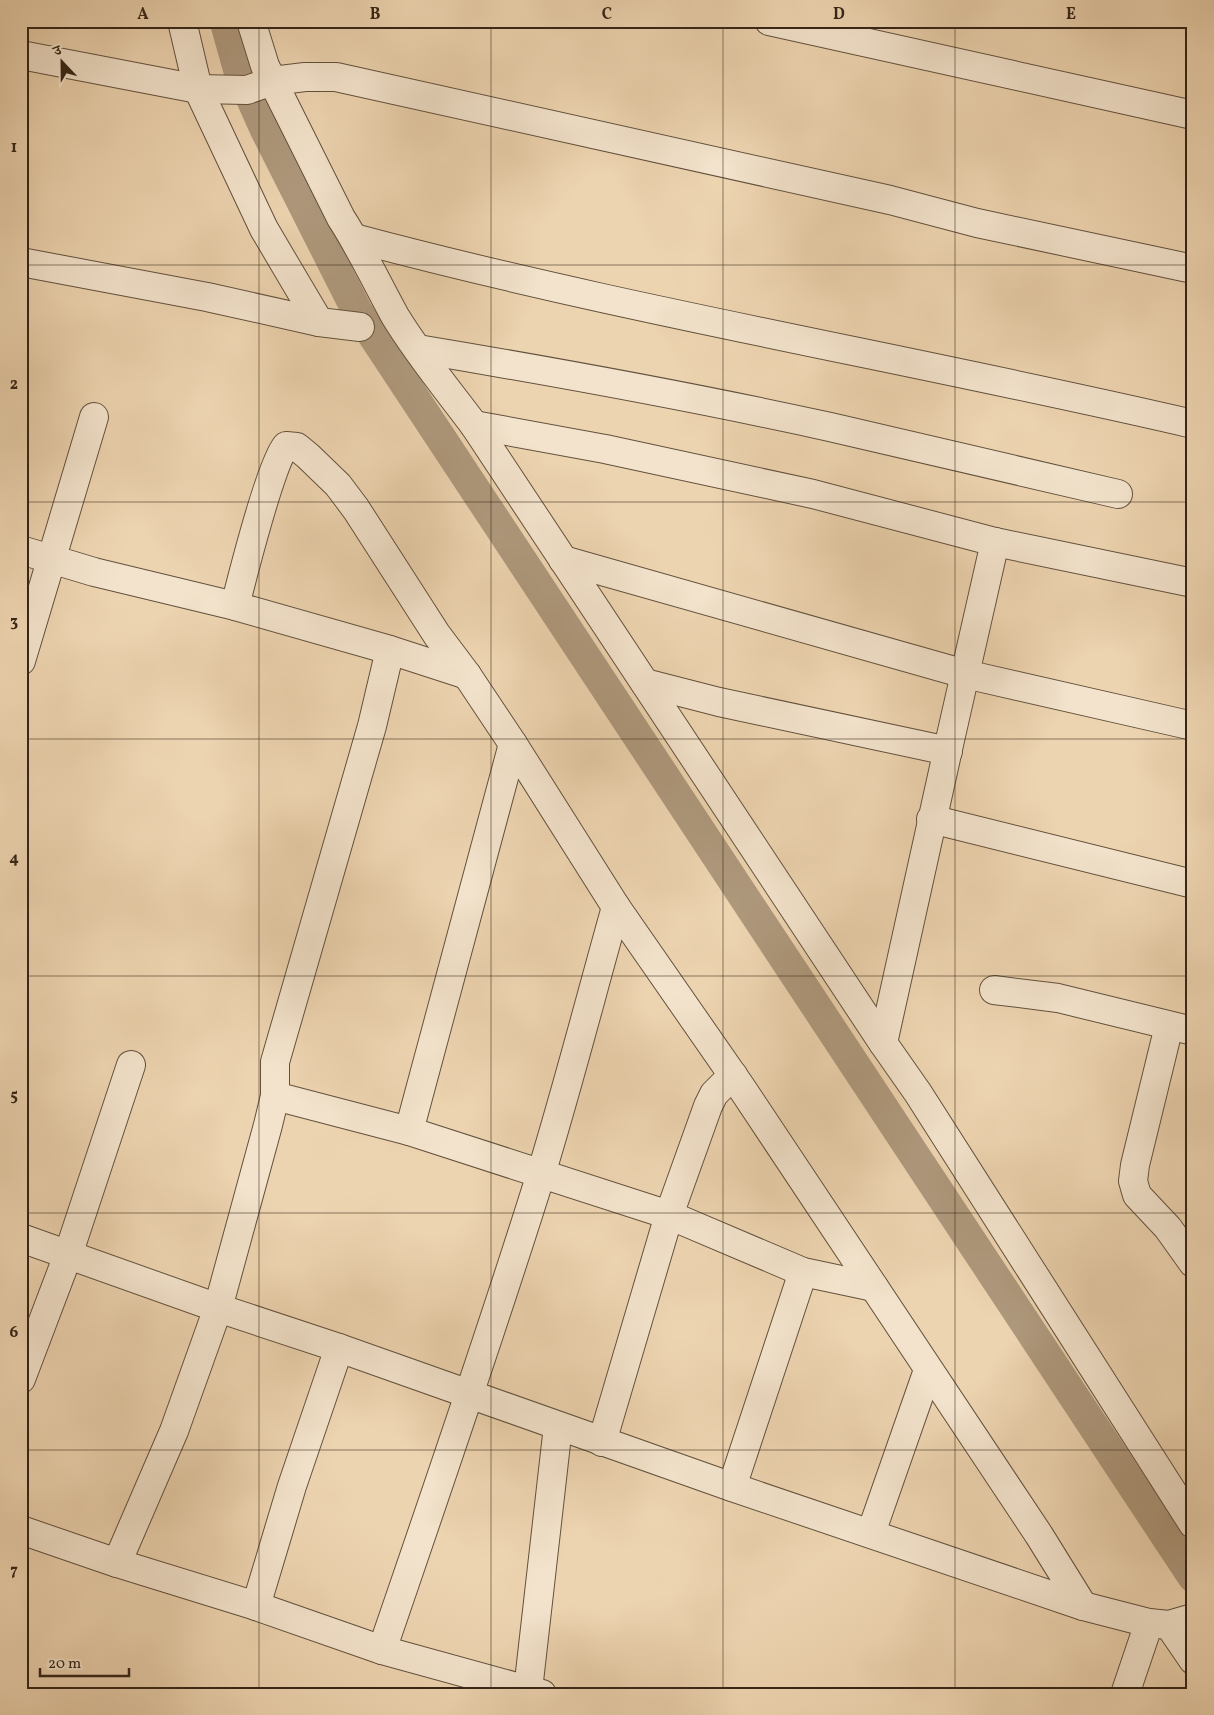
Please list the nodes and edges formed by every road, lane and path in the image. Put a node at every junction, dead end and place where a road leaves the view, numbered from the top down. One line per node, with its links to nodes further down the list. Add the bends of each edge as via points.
1 (182, 21): 6 (street)
2 (251, 21): 5 (street)
3 (769, 21): 7 (street)
4 (21, 55): 6 (street)
5 (272, 80): 6 (street, via 247,90); 8 (street); 10 (street, via 336,77)
6 (198, 89): 11 (street, via 264,229)
7 (1193, 115)
8 (354, 238): 13 (street, via 392,318); 15 (street, via 452,264)
9 (21, 262): 11 (street)
10 (1193, 269)
11 (319, 322): 12 (street)
12 (360, 327)
13 (418, 350): 16 (street); 17 (street, via 664,393 829,427)
14 (94, 417): 20 (street)
15 (1193, 424)
16 (474, 425): 18 (street, via 605,449 813,494); 21 (street)
17 (1118, 494)
18 (995, 542): 22 (street); 26 (street)
19 (21, 550): 20 (street)
20 (52, 560): 23 (street); 25 (street)
21 (563, 560): 26 (street); 28 (street)
22 (1193, 583)
23 (235, 606): 24 (street); 27 (street, via 277,459 286,446 297,447 338,485 356,509 437,635)
24 (390, 650): 27 (street); 40 (street, via 372,726 275,1062)
25 (21, 661)
26 (965, 674): 29 (street); 31 (street)
27 (467, 675): 30 (street)
28 (645, 683): 31 (street); 37 (street)
29 (1193, 726)
30 (513, 744): 34 (street); 41 (street)
31 (948, 751): 32 (street)
32 (931, 819): 33 (street); 37 (street)
33 (1193, 884)
34 (616, 907): 39 (street); 42 (street)
35 (994, 990): 36 (street, via 1058,998)
36 (1181, 1028): 46 (street, via 1135,1165 1133,1180 1137,1195 1168,1228)
37 (883, 1043): 57 (street)
38 (131, 1065): 45 (street)
39 (733, 1075): 43 (street, via 714,1094 708,1106); 48 (street)
40 (275, 1096): 41 (street); 49 (street)
41 (409, 1131): 42 (street)
42 (541, 1173): 43 (street); 53 (street)
43 (669, 1215): 47 (street); 55 (street)
44 (21, 1238): 45 (street)
45 (68, 1255): 49 (street); 52 (street)
46 (1193, 1263)
47 (804, 1272): 48 (street); 56 (street)
48 (874, 1287): 51 (street)
49 (218, 1308): 50 (street); 60 (street, via 174,1431)
50 (339, 1348): 53 (street); 61 (street)
51 (928, 1370): 59 (street); 62 (street)
52 (21, 1379)
53 (470, 1395): 54 (street); 64 (street)
54 (558, 1426): 55 (street); 66 (street)
55 (602, 1442): 56 (street)
56 (732, 1487): 59 (street)
57 (1193, 1524)
58 (21, 1530): 60 (street)
59 (871, 1533): 62 (street)
60 (117, 1563): 61 (street)
61 (256, 1606): 64 (street)
62 (1083, 1606): 63 (street)
63 (1175, 1621): 65 (street); 67 (street)
64 (382, 1650): 66 (street)
65 (1193, 1660)
66 (535, 1692)
67 (1125, 1694)

